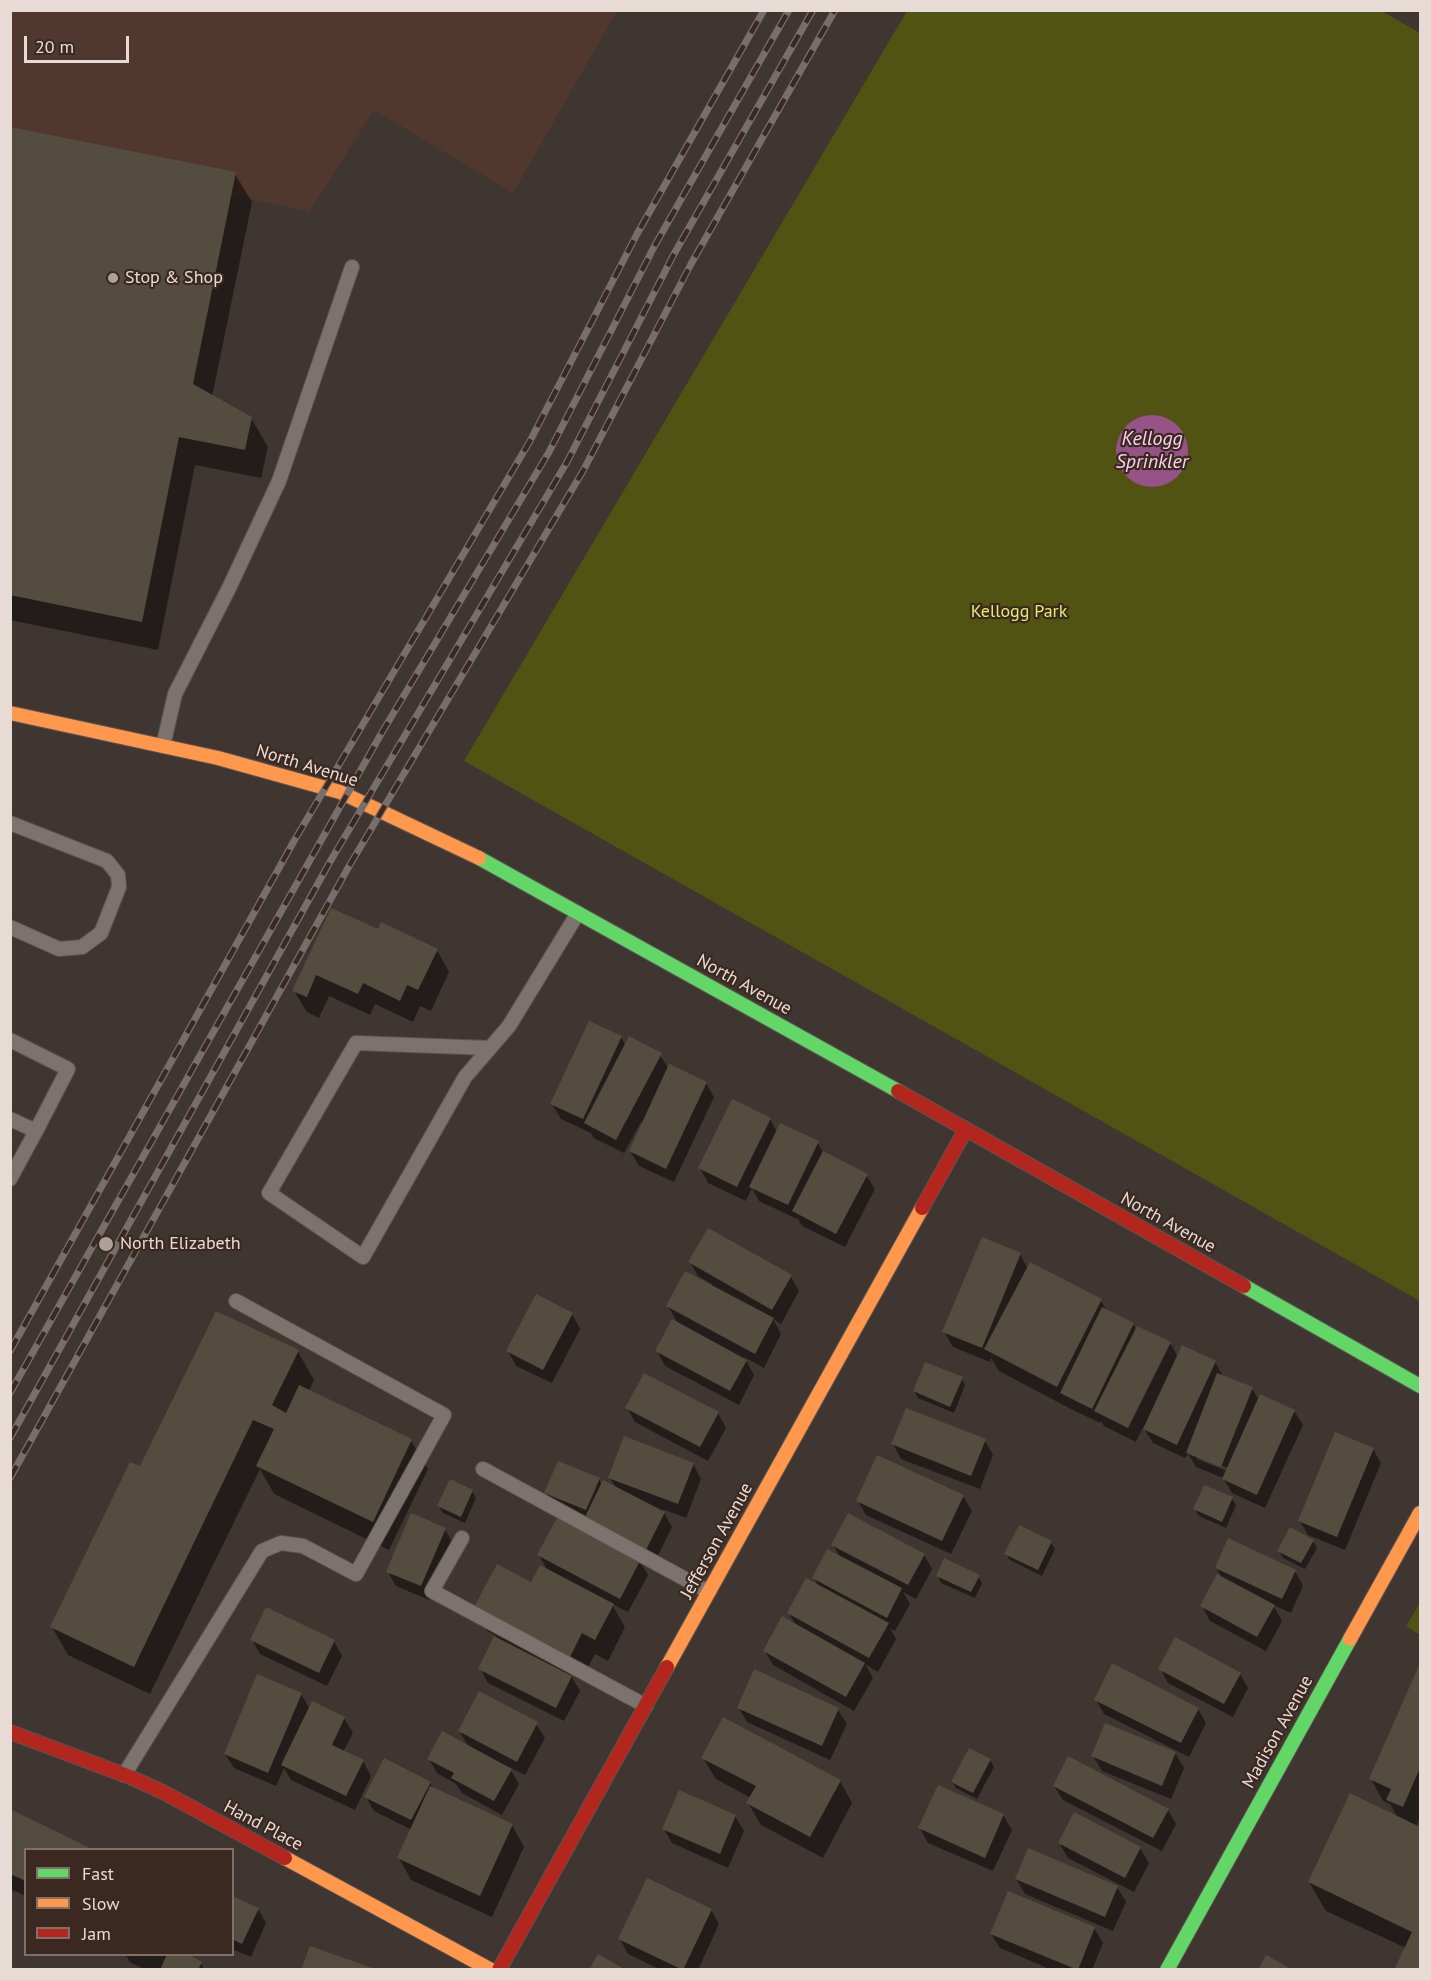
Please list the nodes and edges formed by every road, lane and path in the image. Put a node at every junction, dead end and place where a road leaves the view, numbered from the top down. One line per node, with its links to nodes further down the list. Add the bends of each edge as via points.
1 (352, 267): 3 (lane, via 279,481 175,694)
2 (10, 713): 3 (street, North Avenue)
3 (163, 746): 5 (street, North Avenue, via 340,792 459,847)
4 (10, 823): 6 (lane, via 107,861 118,875 119,887 101,933 82,947 59,949)
5 (578, 913): 8 (lane, via 509,1026); 10 (street, North Avenue)
6 (10, 927)
7 (10, 1040): 11 (lane, via 68,1069)
8 (490, 1048): 8 (lane, via 465,1077 363,1257 269,1193 356,1043)
9 (10, 1119): 11 (lane)
10 (966, 1129): 14 (street, North Avenue); 18 (street, Jefferson Avenue)
11 (36, 1131): 12 (lane)
12 (10, 1179)
13 (236, 1301): 21 (lane, via 444,1415 356,1574 303,1546 281,1543 262,1551)
14 (1420, 1386)
15 (483, 1469): 18 (lane)
16 (1420, 1513): 24 (street, Madison Avenue)
17 (462, 1538): 19 (lane, via 432,1591)
18 (709, 1592): 19 (street, Jefferson Avenue)
19 (646, 1706): 23 (street, Jefferson Avenue)
20 (10, 1732): 21 (street, Hand Place)
21 (124, 1774): 22 (street, Hand Place)
22 (491, 1970)
23 (500, 1970)
24 (1167, 1970)

